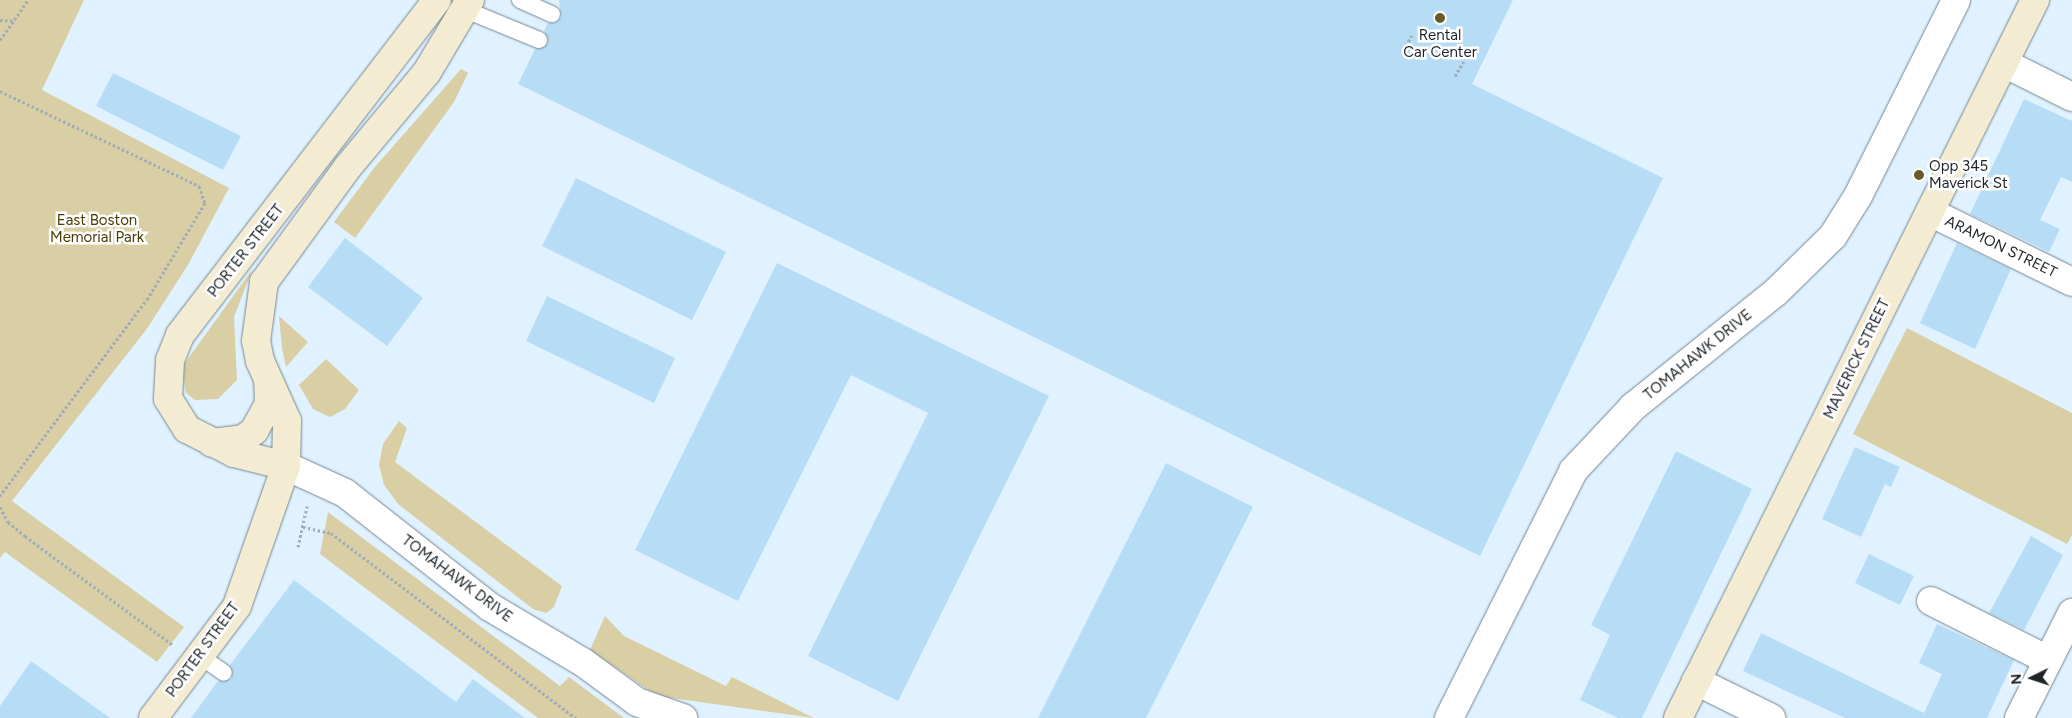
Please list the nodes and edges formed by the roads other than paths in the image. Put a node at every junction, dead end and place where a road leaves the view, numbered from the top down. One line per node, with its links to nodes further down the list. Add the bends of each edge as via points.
1 (437, 0): 13 (main road, PORTER STREET, via 180,335 167,375 168,399 178,420)
2 (520, 0): 6 (lane)
3 (1956, 0): 23 (street, TOMAHAWK DRIVE, via 1858,196 1832,236 1775,293 1633,407 1573,471)
4 (2035, 0): 8 (main road, MAVERICK STREET)
5 (468, 5): 7 (lane); 12 (main road, PORTER STREET, via 427,72 341,175 264,282 256,340)
6 (552, 14)
7 (539, 40)
8 (2004, 63): 9 (street); 10 (main road, MAVERICK STREET)
9 (2072, 97)
10 (1930, 212): 11 (street, ARAMON STREET); 20 (main road, MAVERICK STREET)
11 (2072, 282)
12 (268, 381): 13 (main road, via 268,404 254,431 228,443); 14 (main road, PORTER STREET, via 287,421)
13 (208, 442): 14 (main road, PORTER STREET)
14 (286, 466): 17 (main road, PORTER STREET, via 241,598); 22 (street, TOMAHAWK DRIVE, via 344,493 490,607 560,649 637,702)
15 (1931, 600): 18 (street)
16 (2070, 620): 18 (street)
17 (200, 656): 19 (lane); 21 (main road, PORTER STREET)
18 (2048, 660): 26 (street)
19 (224, 673)
20 (1696, 681): 24 (main road, MAVERICK STREET); 25 (street)
21 (153, 718)
22 (683, 718)
23 (1449, 718)
24 (1678, 718)
25 (1771, 718)
26 (2020, 718)

